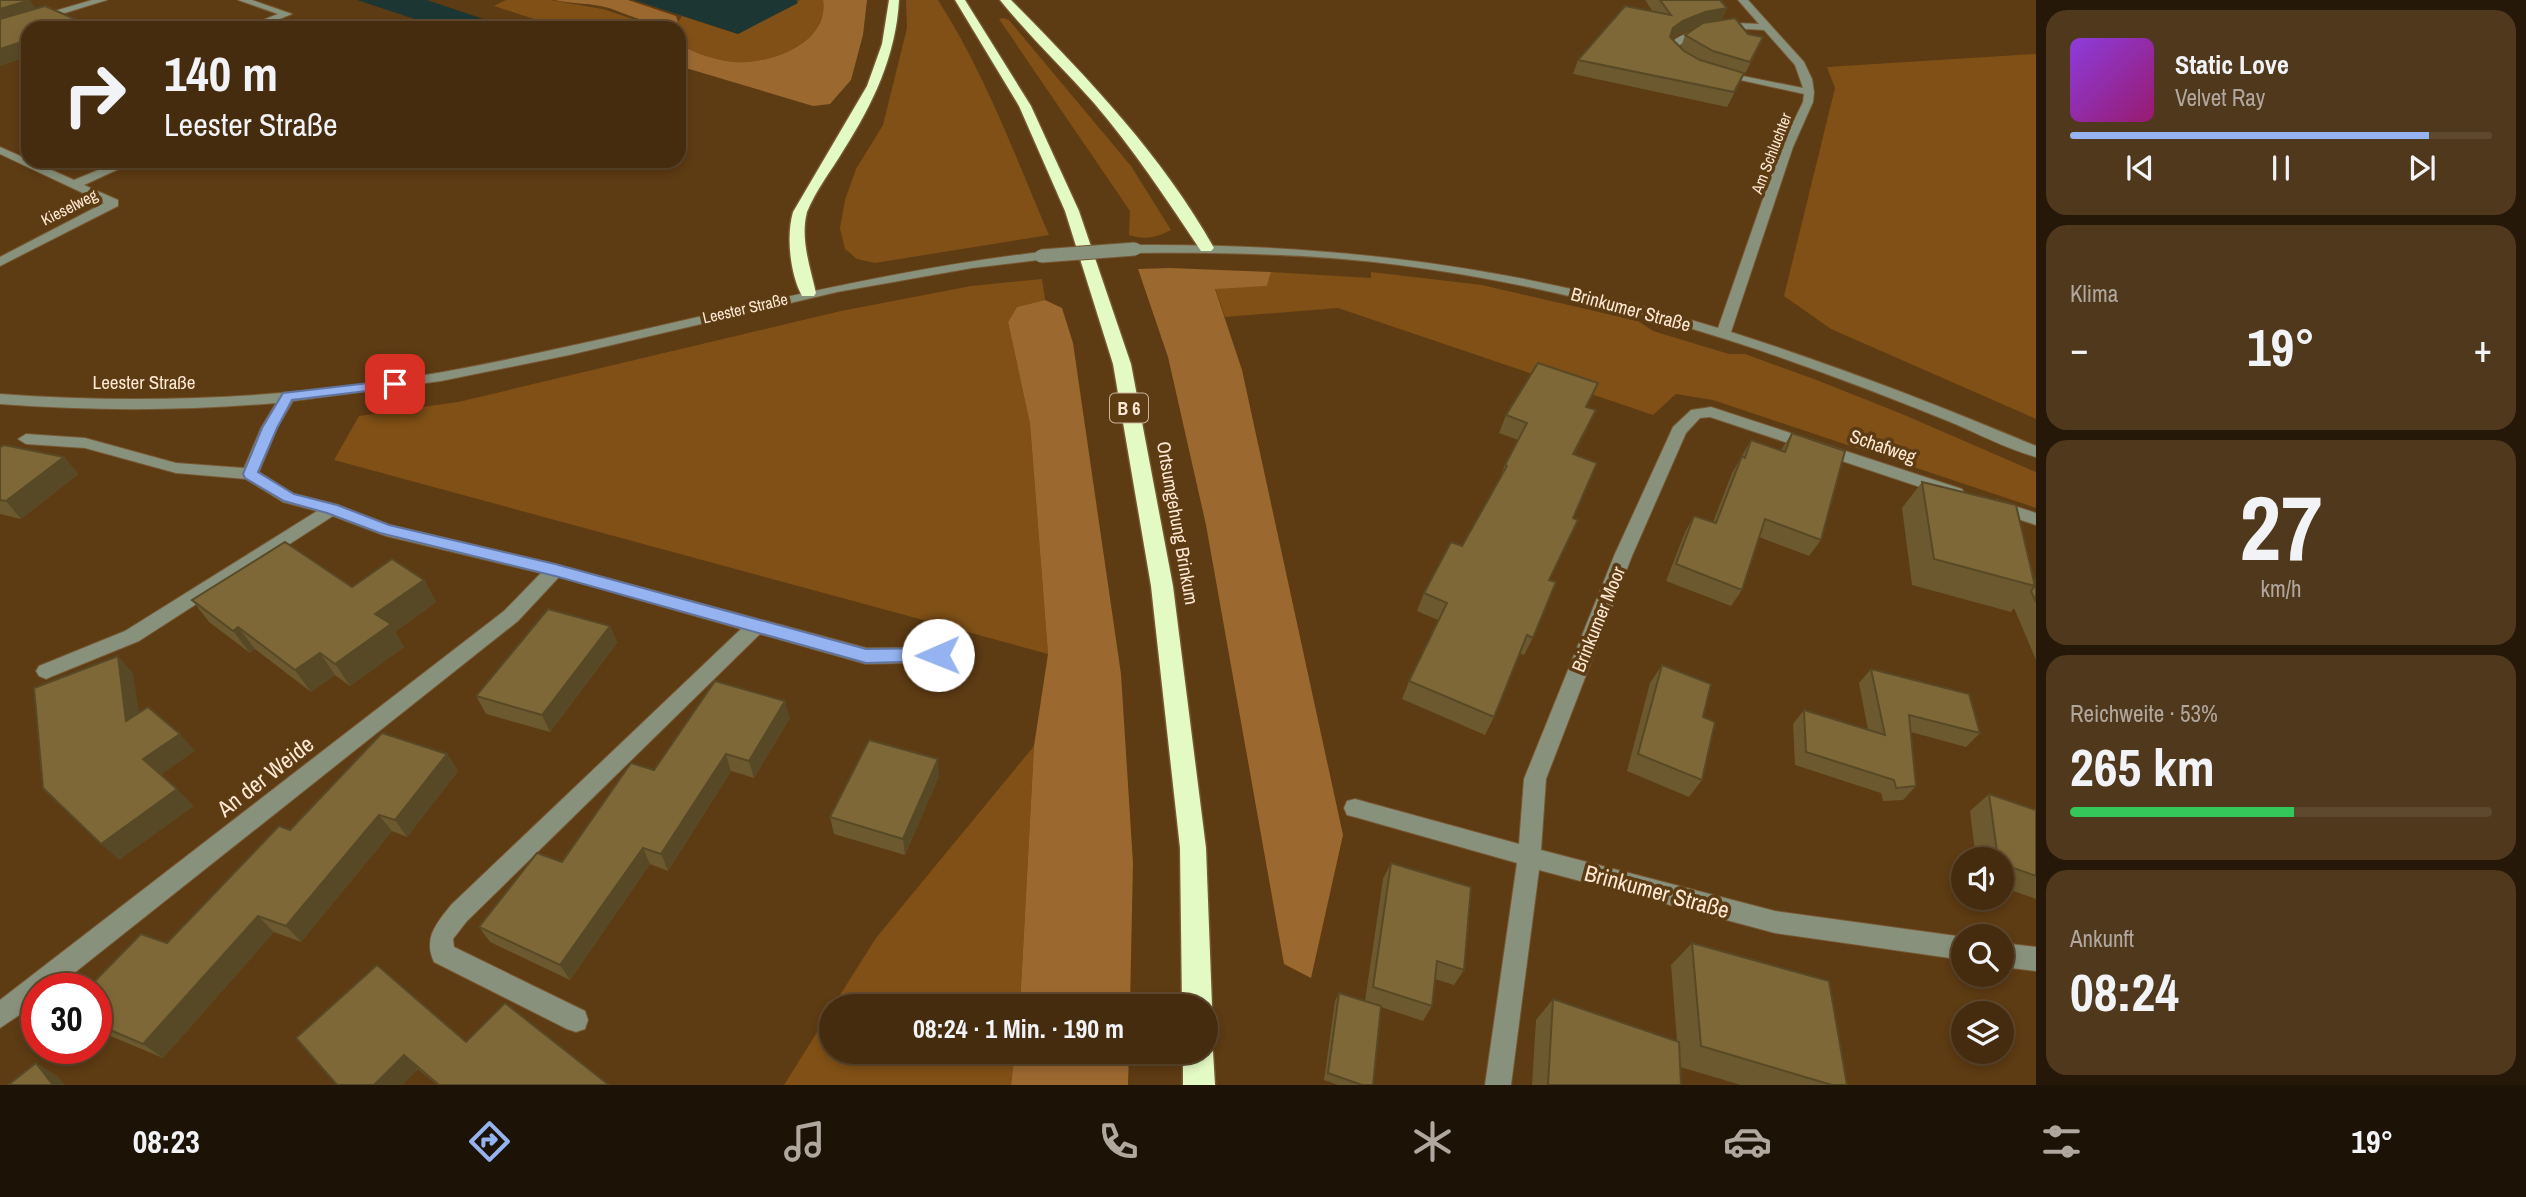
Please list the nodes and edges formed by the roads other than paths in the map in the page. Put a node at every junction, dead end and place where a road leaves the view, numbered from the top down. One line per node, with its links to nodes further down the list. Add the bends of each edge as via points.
1 (102, 0): 7 (street)
2 (243, 0): 8 (street, via 287,14)
3 (894, 0): 20 (highway, via 888,40 873,86 798,220)
4 (960, 0): 39 (highway, Ortsumgehung Brinkum / B 6, via 1025,106 1072,211 1122,364 1162,586 1191,834)
5 (1005, 0): 18 (highway, via 1132,141 1192,221)
6 (1744, 0): 10 (street, Am Schluchter)
7 (31, 21)
8 (268, 21)
9 (21, 24): 11 (street)
10 (1766, 27): 12 (street, Am Schluchter, via 1800,64); 12 (street, via 1724,25 1681,37 1672,52 1697,68)
11 (0, 30)
12 (1810, 92): 21 (street, Am Schluchter)
13 (0, 150): 14 (street, Kieselweg)
14 (21, 160)
15 (38, 168): 17 (street, Kieselweg)
16 (113, 168): 17 (street, Kieselweg)
17 (73, 185): 19 (street, Kieselweg, via 114,203)
18 (1206, 248): 20 (street, Leester Straße, bridge, via 1135,249 931,268); 21 (street, Brinkumer Straße, via 1338,255 1481,274 1614,302)
19 (0, 262)
20 (808, 293): 22 (street, Leester Straße, via 500,366 352,391)
21 (1723, 334): 26 (street, Brinkumer Straße, via 1805,361)
22 (288, 396): 23 (street, Leester Straße, via 143,404); 27 (street)
23 (0, 399)
24 (1717, 413): 29 (street, Schafweg); 35 (street, Brinkumer Moor, via 1696,413 1679,431 1623,556 1535,779)
25 (26, 439): 27 (street, via 85,443 176,468)
26 (2036, 452)
27 (250, 474): 28 (street, via 289,498)
28 (332, 509): 30 (street, via 386,530); 33 (street, via 132,636)
29 (2036, 519)
30 (555, 570): 31 (street); 40 (street, An der Weide, via 512,616)
31 (756, 626): 32 (street, via 866,656); 41 (street, via 459,913 441,936 442,954)
32 (938, 655)
33 (46, 671)
34 (1355, 808): 35 (street, Brinkumer Straße)
35 (1529, 857): 36 (street, Brinkumer Straße, via 1775,922); 44 (street, Brinkumer Moor)
36 (1951, 947)
37 (2014, 956): 38 (street)
38 (2036, 959)
39 (1197, 994)
40 (0, 1016)
41 (576, 1020)
42 (1198, 1064): 43 (highway)
43 (1199, 1085)
44 (1497, 1085)

